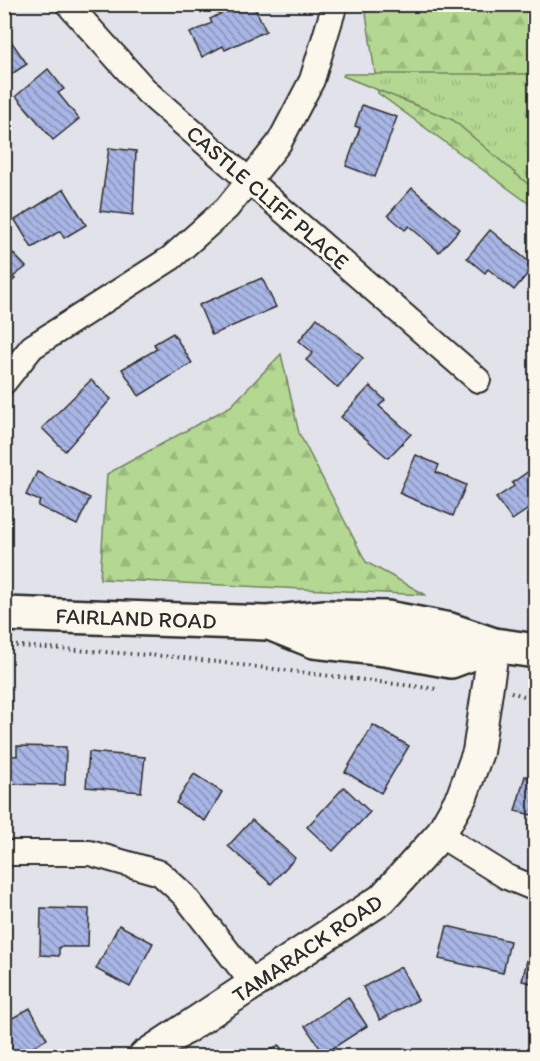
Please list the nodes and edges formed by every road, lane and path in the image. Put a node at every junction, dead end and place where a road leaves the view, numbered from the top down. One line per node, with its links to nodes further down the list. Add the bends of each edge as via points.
1 (68, 4): 3 (street, CASTLE CLIFF PLACE, via 148,93)
2 (335, 4): 3 (street, via 312,80 279,143)
3 (249, 180): 4 (street, CASTLE CLIFF PLACE); 5 (street, via 227,208 171,258 32,347)
4 (478, 380)
5 (4, 382)
6 (4, 614): 8 (main road, FAIRLAND ROAD, via 267,623 325,617 387,618 450,630)
7 (4, 645): 10 (path, via 176,657)
8 (494, 645): 9 (main road, FAIRLAND ROAD); 11 (street, TAMARACK ROAD, via 478,752 462,796)
9 (536, 651)
10 (439, 689)
11 (440, 836): 13 (street, via 507,877); 14 (street, TAMARACK ROAD, via 382,899)
12 (4, 853): 14 (street, via 90,853 160,873 184,895)
13 (536, 889)
14 (254, 985): 15 (street, TAMARACK ROAD)
15 (144, 1056)

